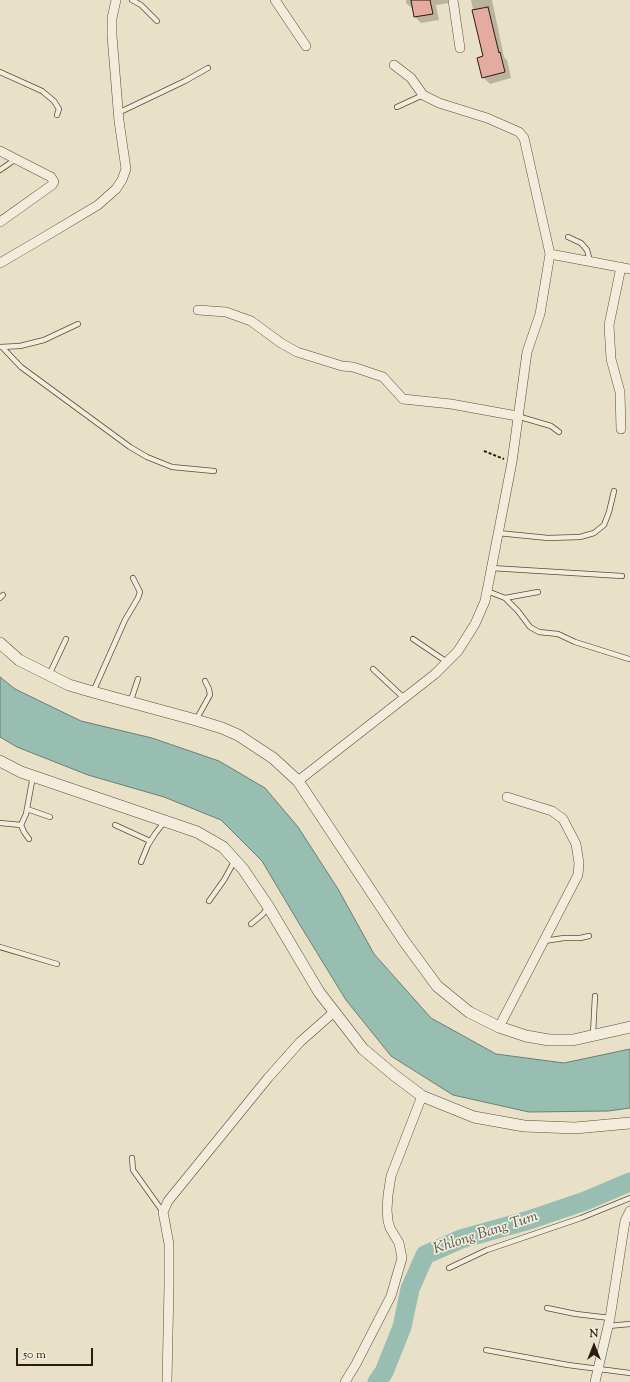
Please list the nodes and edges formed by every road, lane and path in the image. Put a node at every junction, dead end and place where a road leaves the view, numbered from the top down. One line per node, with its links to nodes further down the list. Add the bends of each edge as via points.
1 (116, 0): 13 (street, via 112,36)
2 (132, 0): 5 (lane, via 141,5)
3 (275, 0): 6 (street)
4 (453, 0): 7 (street)
5 (157, 22)
6 (306, 46)
7 (460, 48)
8 (394, 65): 11 (street, via 411,78)
9 (208, 68): 13 (lane, via 185,82)
10 (0, 72): 14 (lane, via 42,91 54,101 59,109)
11 (423, 95): 12 (lane); 20 (street, via 519,132 524,138)
12 (397, 107)
13 (118, 113): 22 (street, via 126,168 116,189 98,205)
14 (58, 115)
15 (0, 152): 16 (street)
16 (16, 160): 17 (lane); 18 (street, via 50,177 54,182)
17 (0, 170)
18 (0, 222)
19 (568, 238): 21 (lane, via 581,243 587,250)
20 (550, 254): 21 (street); 27 (street, via 540,314 527,352)
21 (590, 262): 23 (street)
22 (0, 263)
23 (625, 268): 28 (street, via 609,324 611,359 620,392)
24 (198, 310): 27 (street, via 226,312 251,321 297,352 383,377 403,399 451,404)
25 (78, 324): 26 (lane, via 44,340)
26 (2, 347): 32 (lane, via 21,367 147,457 172,467)
27 (517, 416): 29 (lane, via 551,426); 31 (street)
28 (621, 429)
29 (560, 432)
30 (484, 451): 31 (path)
31 (512, 462): 34 (street)
32 (214, 471)
33 (614, 491): 34 (lane, via 604,525 594,533 580,537 548,538)
34 (498, 533): 35 (street)
35 (491, 568): 36 (lane); 38 (street)
36 (622, 576)
37 (133, 578): 50 (lane, via 140,592 138,598 125,620)
38 (487, 591): 40 (lane); 45 (street, via 475,624 458,651)
39 (538, 592): 40 (lane)
40 (505, 598): 44 (lane, via 530,628 539,632 558,634)
41 (413, 639): 45 (lane)
42 (66, 640): 47 (lane)
43 (0, 643): 47 (street, via 19,660)
44 (629, 659)
45 (447, 662): 51 (street)
46 (373, 669): 51 (lane)
47 (49, 675): 50 (street)
48 (138, 679): 52 (lane)
49 (205, 681): 53 (lane, via 210,695)
50 (93, 692): 52 (street)
51 (404, 698): 56 (street)
52 (130, 702): 53 (street)
53 (196, 720): 56 (street, via 222,728 255,746 274,758)
54 (0, 761): 55 (street)
55 (33, 776): 58 (lane); 60 (street)
56 (298, 781): 77 (street, via 404,941 437,986 469,1012)
57 (507, 797): 72 (street, via 552,811 563,819 576,844 580,863 578,875)
58 (27, 809): 59 (lane); 62 (lane)
59 (50, 816)
60 (166, 820): 65 (lane); 66 (street, via 197,832 223,847)
61 (0, 823): 62 (lane)
62 (21, 825): 64 (lane)
63 (115, 825): 65 (lane)
64 (29, 839)
65 (150, 841): 67 (lane)
66 (235, 860): 68 (lane); 69 (street)
67 (141, 862)
68 (209, 900)
69 (268, 906): 70 (lane); 76 (street, via 319,992)
70 (251, 924)
71 (589, 936): 72 (lane)
72 (544, 941): 77 (street)
73 (0, 947): 74 (lane)
74 (58, 964)
75 (595, 996): 79 (lane)
76 (334, 1012): 80 (street, via 363,1049); 85 (street, via 300,1042 268,1078 168,1201)
77 (499, 1027): 79 (street, via 549,1040 573,1040)
78 (630, 1027): 79 (street)
79 (593, 1035)
80 (422, 1096): 81 (street, via 474,1117 524,1126 575,1128); 94 (street, via 391,1176 388,1195 388,1221 399,1243 402,1258 391,1296)
81 (630, 1123)
82 (132, 1158): 85 (lane, via 133,1170)
83 (630, 1198): 86 (lane, via 487,1250)
84 (630, 1211): 88 (street, via 625,1221)
85 (162, 1212): 93 (street, via 169,1244)
86 (449, 1268)
87 (547, 1308): 88 (lane)
88 (609, 1322): 89 (lane); 91 (street)
89 (630, 1324)
90 (486, 1350): 91 (lane)
91 (598, 1369): 92 (lane); 95 (street)
92 (630, 1373)
93 (167, 1382)
94 (345, 1382)
95 (595, 1382)

